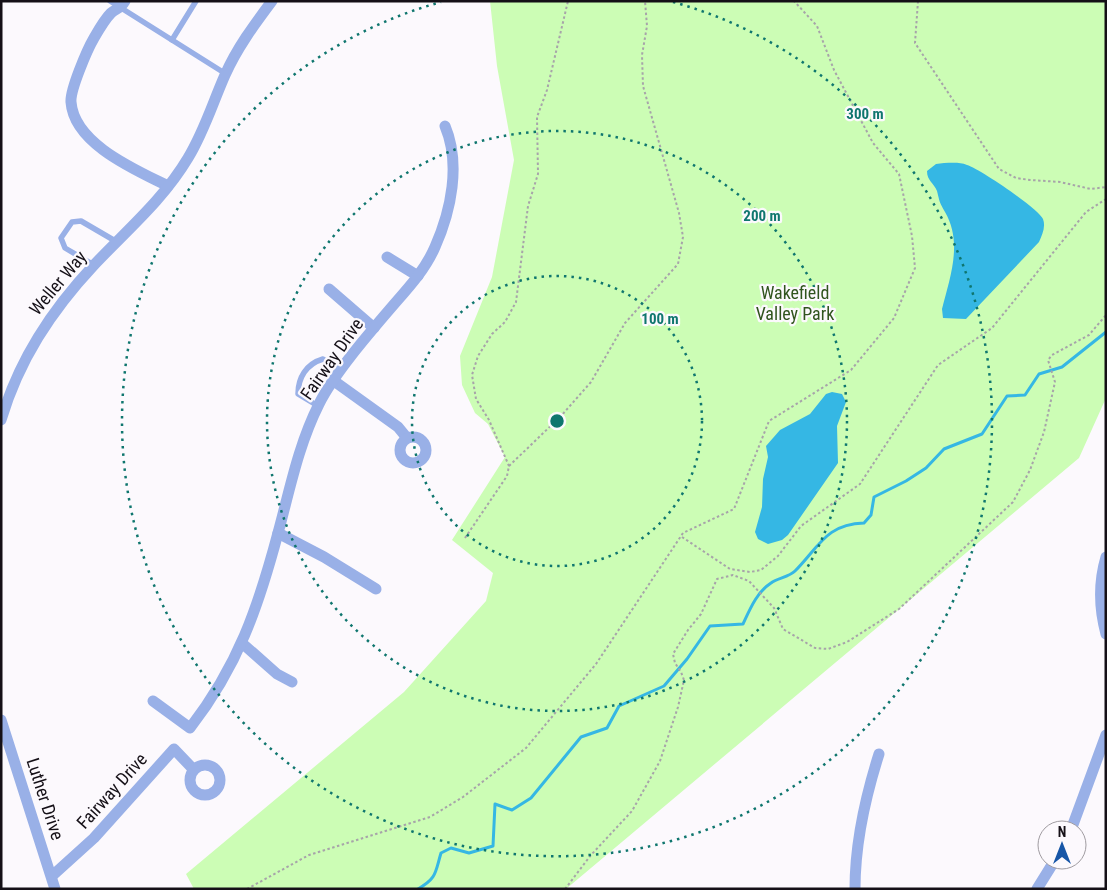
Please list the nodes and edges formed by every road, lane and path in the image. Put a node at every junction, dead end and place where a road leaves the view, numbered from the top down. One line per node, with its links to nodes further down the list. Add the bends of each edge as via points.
1 (110, 1): 8 (lane)
2 (196, 1): 9 (lane)
3 (272, 1): 10 (street, Weller Way, via 239,48)
4 (568, 1): 27 (path, via 547,90 537,117 538,174 528,206 516,302 505,322 492,334 478,356 472,375 476,399)
5 (645, 1): 27 (path, via 643,86 679,213 683,237 678,264 625,323 591,382)
6 (794, 1): 29 (path, via 817,26 834,70 873,143 899,174 915,268 894,318 851,370 769,421 734,509)
7 (918, 1): 13 (path, via 915,43 999,169 1016,178 1091,189)
8 (123, 5): 9 (lane); 12 (street, via 111,13 94,38 71,102 77,123 98,146)
9 (172, 40): 10 (lane)
10 (226, 74): 12 (street, Weller Way, via 196,142)
11 (445, 126): 18 (street, Fairway Drive, via 453,149 449,201 440,238)
12 (168, 186): 15 (street, Weller Way, via 147,213)
13 (1106, 187)
14 (1106, 199): 32 (path, via 1086,212 992,328 938,365 860,484 801,526 778,556 761,570)
15 (117, 242): 17 (street, Weller Way); 17 (lane, via 81,221 72,222 61,238 62,244)
16 (387, 257): 18 (street)
17 (94, 265): 25 (street, Weller Way, via 65,297 32,344)
18 (418, 276): 21 (street, Fairway Drive)
19 (329, 289): 21 (street)
20 (1106, 315): 33 (path, via 1088,335 1048,360 1055,382 1044,432 1030,470 1013,502 899,609 846,642 819,649 783,629 774,608 745,579)
21 (374, 328): 22 (street, Fairway Drive)
22 (342, 371): 23 (street, Fairway Drive); 24 (lane, via 323,359 312,362 298,382 298,394)
23 (334, 381): 24 (street, Fairway Drive); 26 (street, via 398,427)
24 (318, 406): 28 (street, Fairway Drive, via 298,452)
25 (1, 420)
26 (407, 438)
27 (509, 466): 30 (path, via 507,476)
28 (278, 533): 34 (street); 36 (street, Fairway Drive)
29 (681, 537): 32 (path); 47 (path, via 596,664 526,748 463,797 430,817 309,855)
30 (465, 538)
31 (1106, 557): 35 (street, via 1100,580)
32 (737, 571): 33 (path)
33 (736, 577): 48 (path, via 718,579 701,614 673,654 674,663 684,680 678,707 652,776 632,811)
34 (376, 589)
35 (1106, 634)
36 (243, 644): 37 (street, via 277,674); 38 (street, Fairway Drive, via 221,685 190,728)
37 (292, 682)
38 (153, 701)
39 (1, 720): 45 (street, Luther Drive)
40 (1106, 735): 43 (street)
41 (879, 754): 49 (street, via 859,833)
42 (194, 770): 45 (street, Fairway Drive, via 174,749 94,838)
43 (1075, 820)
44 (1049, 870): 50 (street)
45 (52, 876): 46 (street, Luther Drive)
46 (55, 889)
47 (247, 889)
48 (565, 889)
49 (855, 889)
50 (1037, 889)

